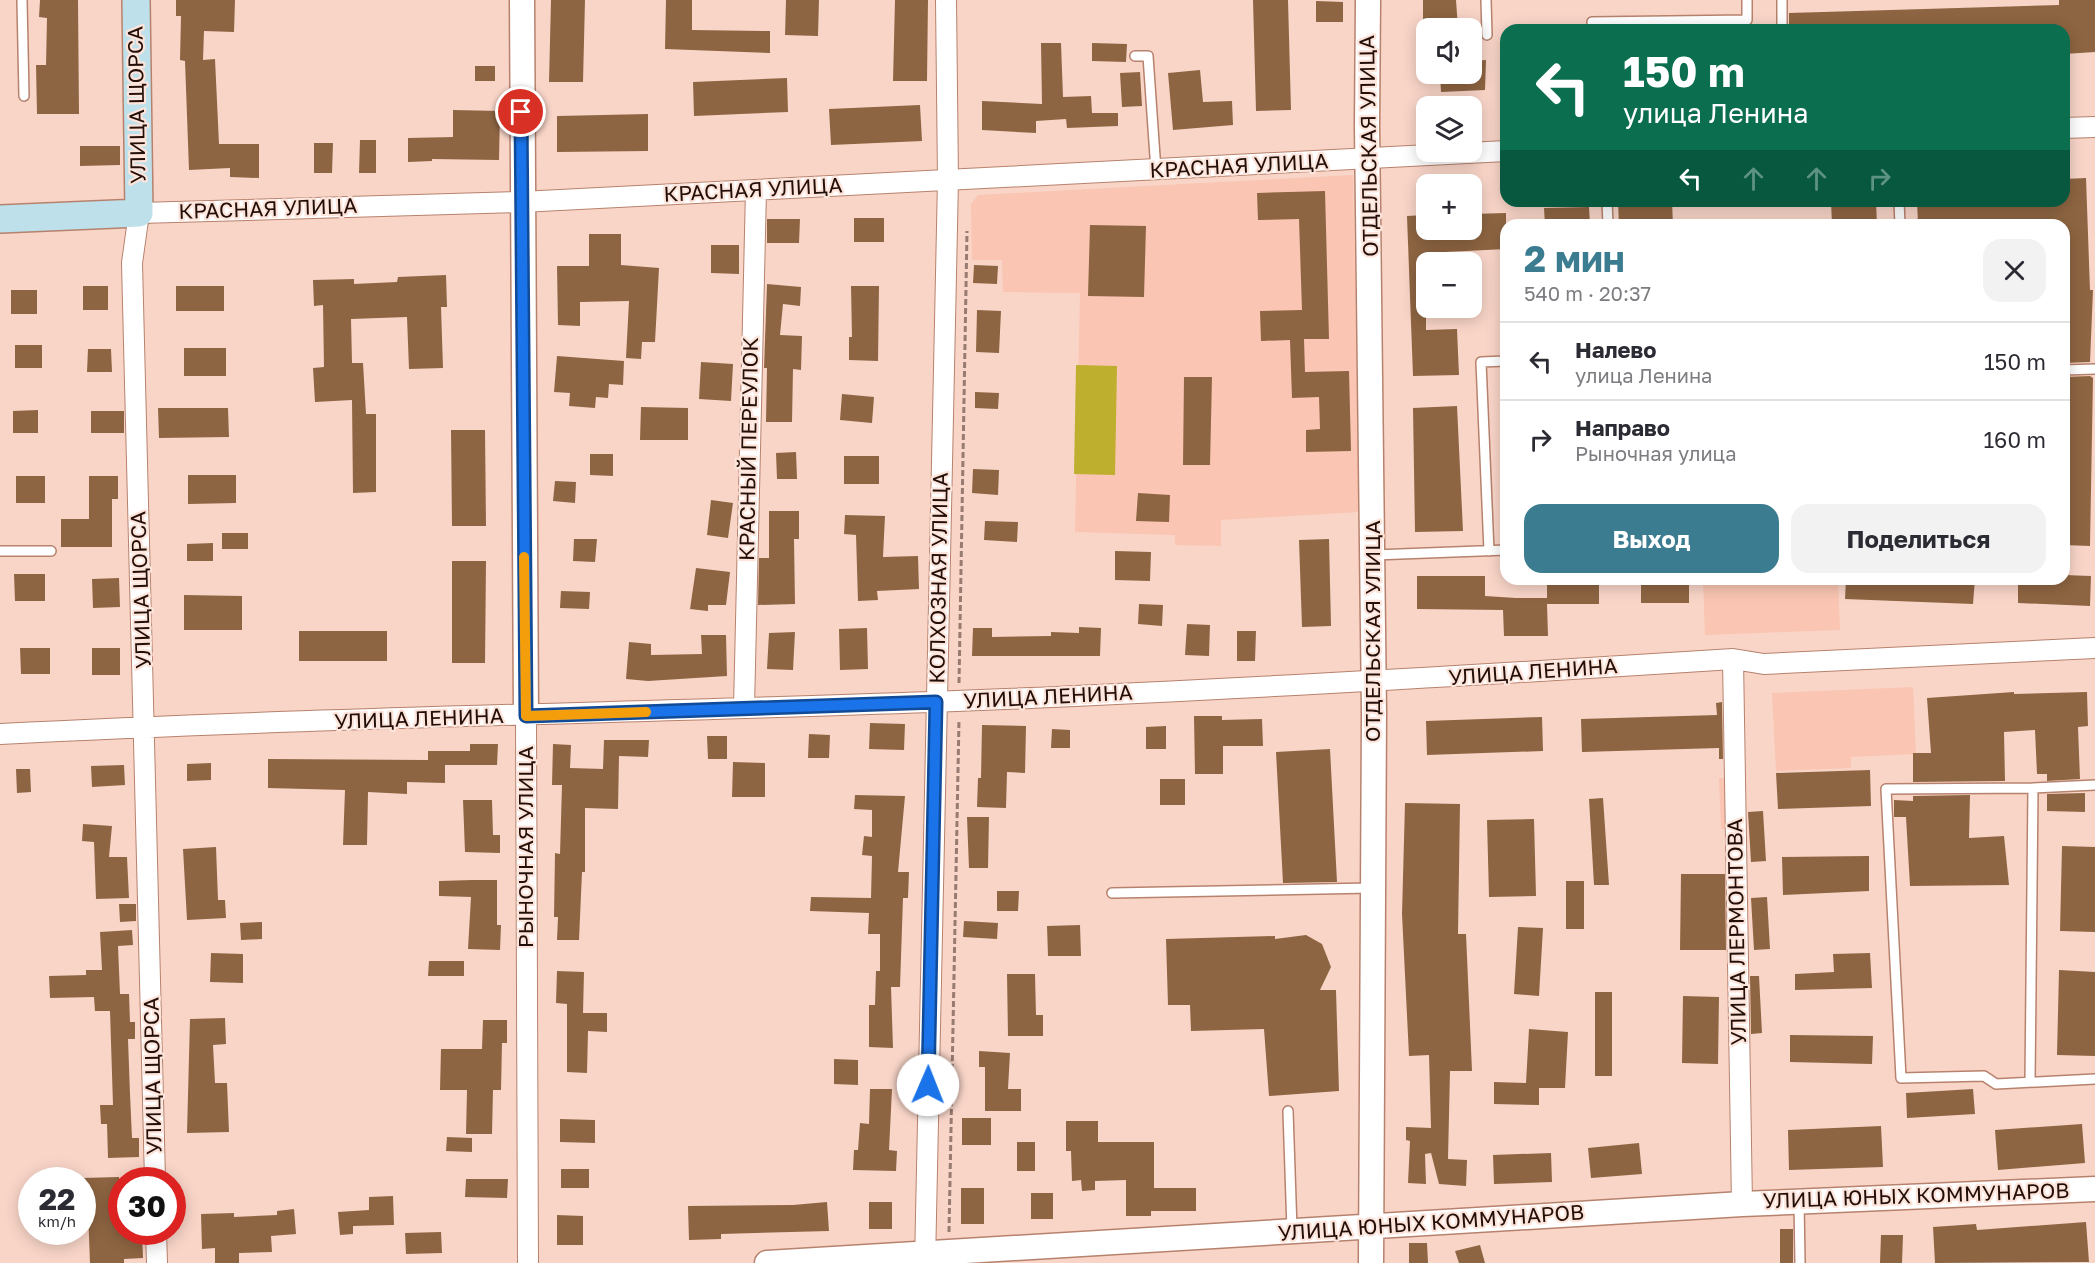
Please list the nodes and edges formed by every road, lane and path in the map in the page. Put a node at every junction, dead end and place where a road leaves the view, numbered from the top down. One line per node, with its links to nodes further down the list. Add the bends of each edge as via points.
1 (22, 0): 13 (lane)
2 (136, 0): 22 (main road, УЛИЦА ЩОРСА)
3 (522, 0): 21 (street, РЫНОЧНАЯ УЛИЦА)
4 (946, 0): 19 (street, КОЛХОЗНАЯ УЛИЦА)
5 (1368, 0): 17 (street, ОТДЕЛЬСКАЯ УЛИЦА)
6 (1486, 0): 11 (lane)
7 (1747, 0): 9 (lane, via 1747,20)
8 (1782, 0): 10 (lane)
9 (1592, 24)
10 (1782, 24)
11 (1487, 35)
12 (1135, 56): 18 (lane, via 1148,56)
13 (24, 96)
14 (2095, 127): 15 (street)
15 (2070, 128)
16 (1500, 151): 17 (street, КРАСНАЯ УЛИЦА)
17 (1369, 159): 18 (street, КРАСНАЯ УЛИЦА); 32 (street, ОТДЕЛЬСКАЯ УЛИЦА)
18 (1156, 171): 19 (street, КРАСНАЯ УЛИЦА)
19 (948, 180): 20 (street, КРАСНАЯ УЛИЦА); 37 (street, КОЛХОЗНАЯ УЛИЦА)
20 (756, 190): 21 (street, КРАСНАЯ УЛИЦА); 38 (street, КРАСНЫЙ ПЕРЕУЛОК)
21 (521, 202): 22 (street, КРАСНАЯ УЛИЦА); 39 (street, РЫНОЧНАЯ УЛИЦА)
22 (139, 213): 23 (main road, КРАСНАЯ УЛИЦА); 40 (street, УЛИЦА ЩОРСА, via 132,263)
23 (0, 219)
24 (967, 227): 36 (path)
25 (1500, 361): 31 (lane, via 1481,362)
26 (2095, 369): 27 (lane)
27 (2070, 370)
28 (1500, 550): 31 (lane)
29 (0, 551): 30 (lane)
30 (51, 551)
31 (1489, 551): 32 (lane)
32 (1373, 555): 35 (street, ОТДЕЛЬСКАЯ УЛИЦА)
33 (2095, 648): 34 (street, УЛИЦА ЛЕНИНА, via 1764,664)
34 (1733, 659): 35 (street, УЛИЦА ЛЕНИНА); 52 (street, УЛИЦА ЛЕРМОНТОВА)
35 (1374, 680): 36 (street, УЛИЦА ЛЕНИНА); 44 (street, ОТДЕЛЬСКАЯ УЛИЦА)
36 (959, 701): 37 (street, УЛИЦА ЛЕНИНА); 56 (path)
37 (936, 702): 38 (street, УЛИЦА ЛЕНИНА); 57 (street, КОЛХОЗНАЯ УЛИЦА)
38 (744, 708): 39 (street, УЛИЦА ЛЕНИНА)
39 (526, 716): 40 (street, УЛИЦА ЛЕНИНА); 59 (street, РЫНОЧНАЯ УЛИЦА)
40 (145, 727): 41 (street, УЛИЦА ЛЕНИНА); 49 (street, УЛИЦА ЩОРСА)
41 (0, 734)
42 (2095, 785): 43 (lane)
43 (2033, 788): 47 (lane); 47 (lane, via 1886,789 1901,1078 1984,1076 1996,1084)
44 (1373, 888): 45 (lane); 53 (street, ОТДЕЛЬСКАЯ УЛИЦА)
45 (1112, 893)
46 (2095, 1079): 47 (lane)
47 (2030, 1082)
48 (1288, 1111): 54 (lane)
49 (155, 1167)
50 (2095, 1189): 51 (street, УЛИЦА ЮНЫХ КОММУНАРОВ)
51 (1799, 1202): 52 (street, УЛИЦА ЮНЫХ КОММУНАРОВ); 62 (lane)
52 (1742, 1204): 53 (street, УЛИЦА ЮНЫХ КОММУНАРОВ)
53 (1371, 1227): 54 (street, УЛИЦА ЮНЫХ КОММУНАРОВ); 61 (street, ОТДЕЛЬСКАЯ УЛИЦА)
54 (1292, 1232): 56 (street, УЛИЦА ЮНЫХ КОММУНАРОВ)
55 (156, 1245): 58 (street)
56 (949, 1252): 57 (street, УЛИЦА ЮНЫХ КОММУНАРОВ)
57 (925, 1258): 60 (street, УЛИЦА ЮНЫХ КОММУНАРОВ)
58 (157, 1263)
59 (528, 1263)
60 (767, 1263)
61 (1371, 1263)
62 (1800, 1263)

